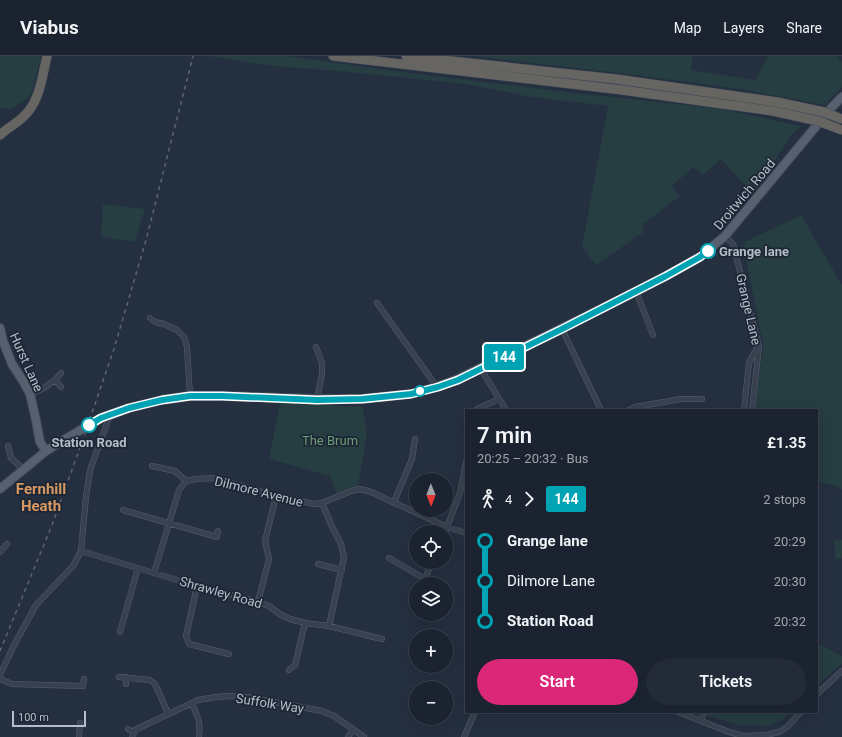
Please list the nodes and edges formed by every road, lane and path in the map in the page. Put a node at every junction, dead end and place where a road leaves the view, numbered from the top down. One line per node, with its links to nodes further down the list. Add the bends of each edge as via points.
1 (47, 56): 7 (highway, via 33,105 24,117)
2 (333, 56): 6 (highway, bridge, via 622,90 772,111 818,121)
3 (406, 56): 5 (highway, bridge, via 616,79 777,102 824,112)
4 (842, 97): 8 (main road, Droitwich Road)
5 (842, 119)
6 (842, 130)
7 (2, 132)
8 (725, 236): 9 (main road, Droitwich Road, via 700,257); 15 (street, Grange Lane, via 733,244)
9 (636, 291): 13 (main road, Droitwich Road); 14 (street)
10 (377, 303): 21 (street)
11 (150, 318): 23 (street, via 177,330 184,337 187,346)
12 (0, 328): 22 (main road, Hurst Lane, via 12,364)
13 (562, 329): 17 (main road, Droitwich Road); 29 (street)
14 (653, 335)
15 (759, 346): 31 (street, via 749,363); 32 (street, Grange Lane)
16 (316, 347): 26 (street, via 322,362)
17 (481, 369): 21 (main road, Droitwich Road); 24 (street)
18 (61, 373): 19 (street)
19 (55, 380): 20 (street); 22 (street)
20 (61, 386)
21 (438, 387): 26 (main road, Droitwich Road, via 388,397)
22 (30, 394): 36 (main road, Hurst Lane, via 40,442)
23 (190, 396): 26 (main road, Droitwich Road); 33 (main road, Droitwich Road, via 162,400)
24 (499, 399): 27 (street); 28 (street)
25 (702, 399): 30 (street, via 687,397)
26 (317, 400)
27 (477, 409)
28 (505, 409)
29 (601, 409)
30 (631, 409)
31 (744, 409)
32 (752, 409)
33 (110, 415): 36 (main road, Droitwich Road, bridge); 53 (street, via 90,470)
34 (415, 439): 43 (street, via 412,459)
35 (8, 446): 39 (street, via 11,458)
36 (46, 451): 39 (main road, Droitwich Road)
37 (152, 466): 40 (street, via 175,471)
38 (465, 467): 48 (street, via 460,493)
39 (23, 469): 41 (main road, Droitwich Road)
40 (186, 481): 42 (street, Dilmore Avenue, via 214,478); 46 (street, via 179,490)
41 (0, 489)
42 (276, 496): 44 (street, Dilmore Avenue); 62 (street, via 265,541 269,559)
43 (394, 502): 44 (street, Dilmore Avenue, via 360,489); 47 (street, Dilmore Avenue)
44 (322, 504): 58 (street, via 341,544 344,557)
45 (123, 510): 46 (street)
46 (169, 524): 50 (street, via 217,537); 59 (street)
47 (438, 525)
48 (448, 525)
49 (453, 530): 51 (street, Dilmore Avenue)
50 (218, 531)
51 (465, 533)
52 (8, 544): 54 (street)
53 (82, 551): 57 (street, Shrawley Road); 70 (street, via 73,566 36,605)
54 (0, 552)
55 (389, 558): 60 (street)
56 (318, 564): 58 (street)
57 (138, 568): 59 (street, Shrawley Road); 65 (street)
58 (342, 570): 64 (street)
59 (154, 573): 61 (street, Shrawley Road)
60 (419, 577)
61 (197, 586): 62 (street, Shrawley Road); 67 (street, via 186,636 189,644)
62 (258, 602): 63 (street, Shrawley Road, via 290,619)
63 (306, 623): 64 (street, Shrawley Road); 68 (street, via 295,665)
64 (329, 626): 66 (street, Shrawley Road)
65 (120, 632)
66 (382, 639)
67 (230, 654)
68 (289, 670)
69 (842, 671): 76 (street)
70 (0, 675)
71 (119, 677): 72 (street)
72 (126, 677): 75 (street); 78 (street, via 150,680 156,684)
73 (84, 678): 74 (street, via 84,686 12,684)
74 (0, 680)
75 (126, 684)
76 (818, 693)
77 (192, 702): 78 (street, Suffolk Way); 86 (street, Suffolk Way, via 216,697 248,697 322,711 334,716); 89 (street, via 199,719)
78 (168, 713): 87 (street, Suffolk Way, via 135,730)
79 (475, 713): 94 (street)
80 (680, 713): 83 (street)
81 (704, 713): 83 (street)
82 (800, 713): 90 (street, via 779,732)
83 (701, 720): 88 (street)
84 (80, 724): 91 (street)
85 (128, 729): 87 (street)
86 (353, 730): 92 (street); 93 (street, Suffolk Way)
87 (133, 735)
88 (730, 735): 90 (street)
89 (199, 736)
90 (742, 736)
91 (79, 737)
92 (348, 737)
93 (364, 737)
94 (464, 737)

